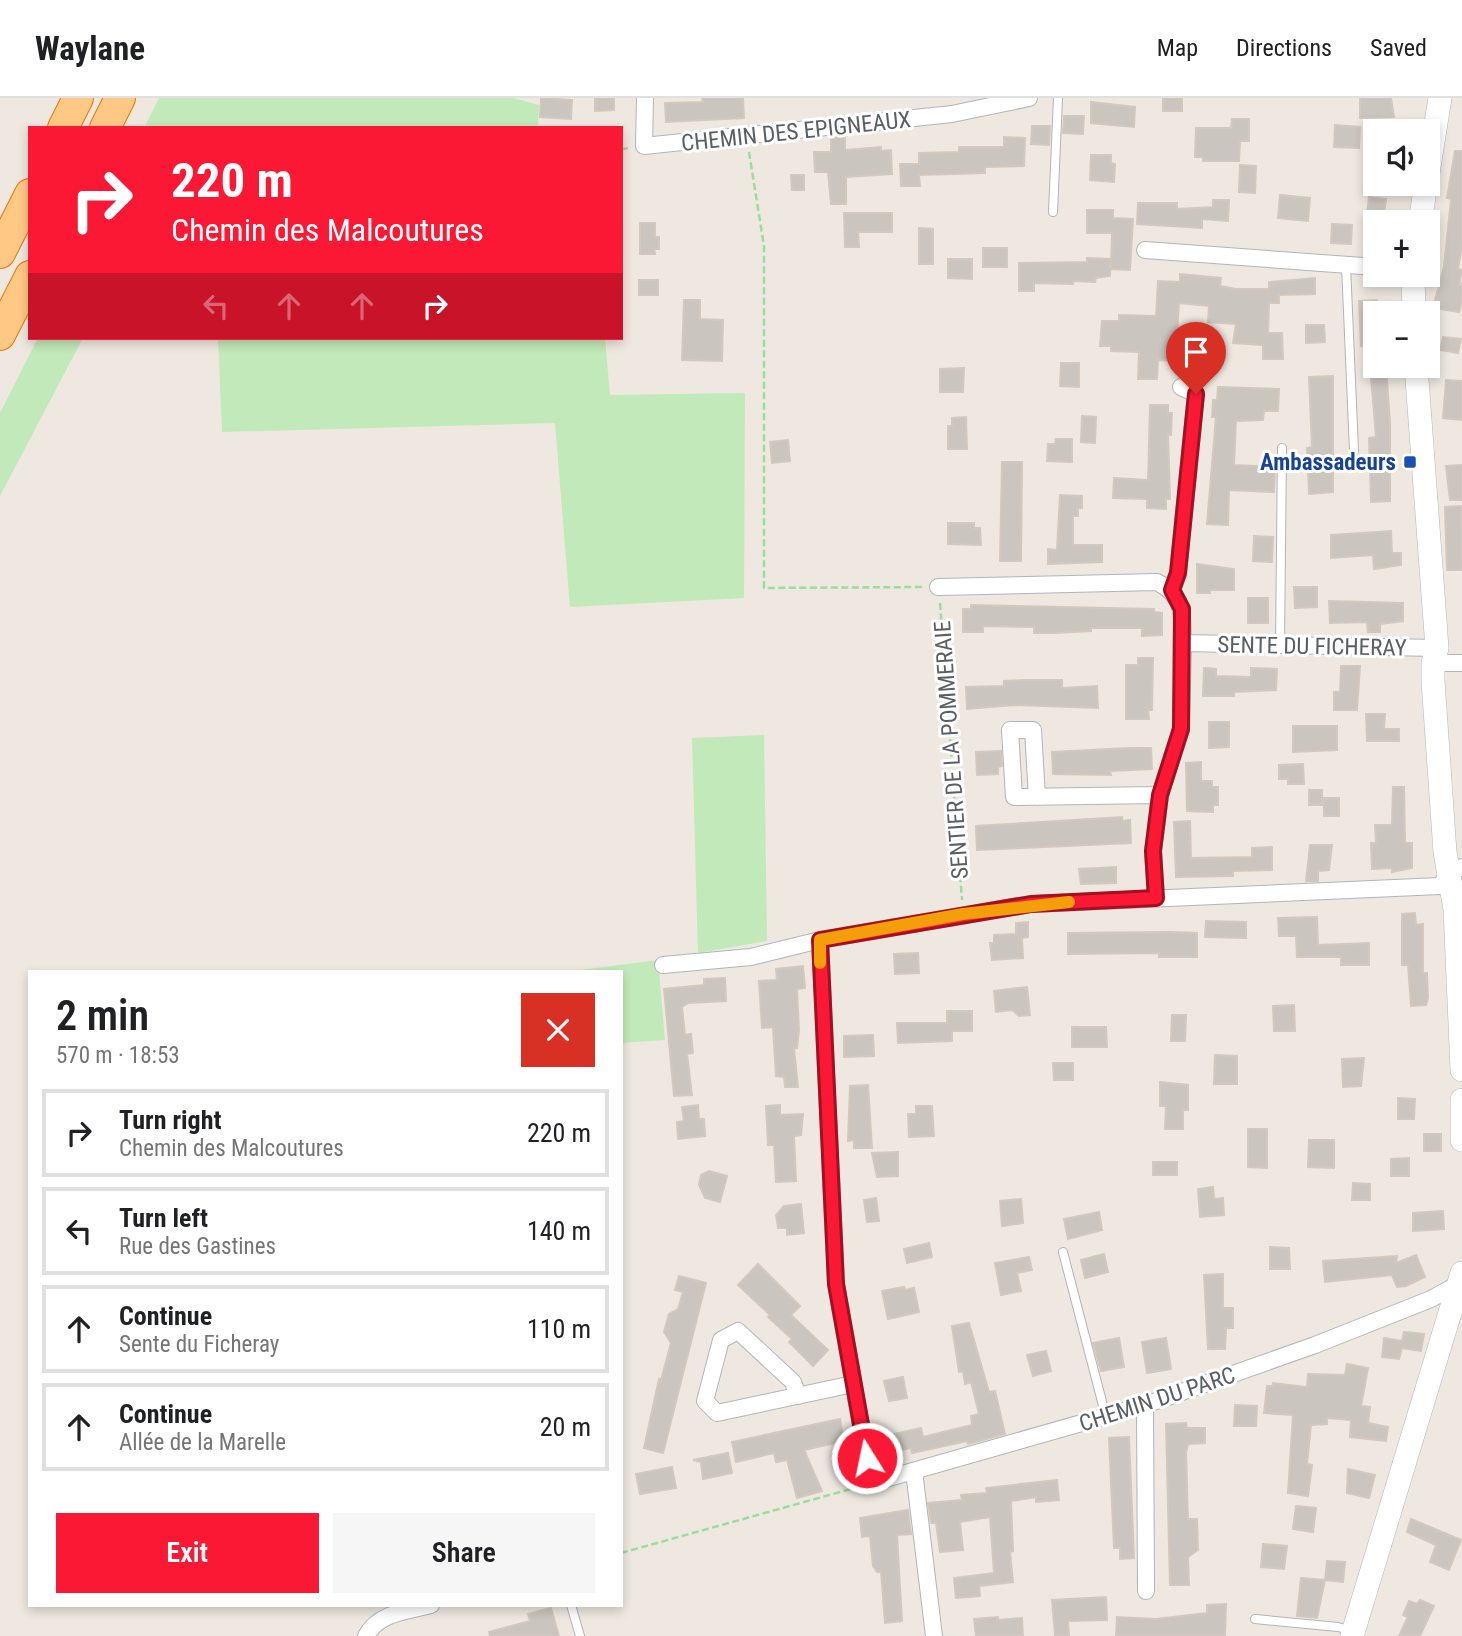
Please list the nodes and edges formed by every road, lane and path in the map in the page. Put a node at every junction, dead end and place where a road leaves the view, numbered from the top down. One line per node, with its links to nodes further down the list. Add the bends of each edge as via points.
1 (78, 98): 8 (highway)
2 (120, 98): 9 (highway)
3 (645, 98): 10 (street, CHEMIN DES EPIGNEAUX, via 644,146)
4 (1030, 98): 10 (street, CHEMIN DES EPIGNEAUX, via 952,114)
5 (1058, 98): 12 (lane)
6 (1440, 98): 7 (main road)
7 (1437, 119)
8 (64, 126)
9 (106, 126)
10 (746, 136): 23 (path, via 764,246 764,588)
11 (28, 198): 14 (highway)
12 (1053, 212)
13 (1145, 250): 15 (street)
14 (0, 253)
15 (1346, 265): 16 (street); 22 (lane)
16 (1363, 266)
17 (28, 280): 18 (highway)
18 (0, 335)
19 (1417, 378): 27 (main road)
20 (1181, 387): 24 (street, via 1196,394 1178,573)
21 (1282, 448): 26 (lane)
22 (1354, 451)
23 (939, 587): 24 (street, via 1157,582); 33 (path, SENTIER DE LA POMMERAIE)
24 (1172, 590): 25 (street, via 1182,609)
25 (1183, 643): 26 (street, SENTE DU FICHERAY); 29 (street, via 1181,729)
26 (1280, 645): 27 (street, SENTE DU FICHERAY)
27 (1435, 655): 28 (street, SENTE DU FICHERAY); 31 (main road, via 1445,852)
28 (1462, 663)
29 (1160, 795): 30 (street); 32 (street, via 1153,851)
30 (1037, 797)
31 (1456, 870): 32 (street, via 1440,886); 36 (main road)
32 (1156, 898): 33 (street, via 1031,904)
33 (963, 914): 34 (street)
34 (820, 940): 35 (street, via 751,957); 42 (street, via 836,1284)
35 (663, 965)
36 (1462, 1070)
37 (1462, 1100): 38 (main road)
38 (1462, 1140)
39 (1063, 1252): 45 (lane)
40 (1460, 1279): 41 (main road)
41 (1449, 1305): 44 (street, CHEMIN DU PARC, via 1315,1345); 53 (main road)
42 (853, 1384): 43 (street); 47 (street)
43 (798, 1396): 43 (street, via 718,1413 705,1401 721,1340 738,1331 793,1382)
44 (1145, 1405): 45 (street, CHEMIN DU PARC); 49 (street)
45 (1106, 1417): 46 (street, CHEMIN DU PARC)
46 (914, 1471): 47 (street, CHEMIN DU PARC); 56 (street)
47 (871, 1483): 48 (path)
48 (623, 1552)
49 (1146, 1591)
50 (423, 1607): 54 (street, via 383,1618 372,1624)
51 (572, 1607): 55 (lane)
52 (1255, 1619): 53 (lane, via 1338,1627)
53 (1356, 1635)
54 (366, 1636)
55 (580, 1636)
56 (934, 1636)

